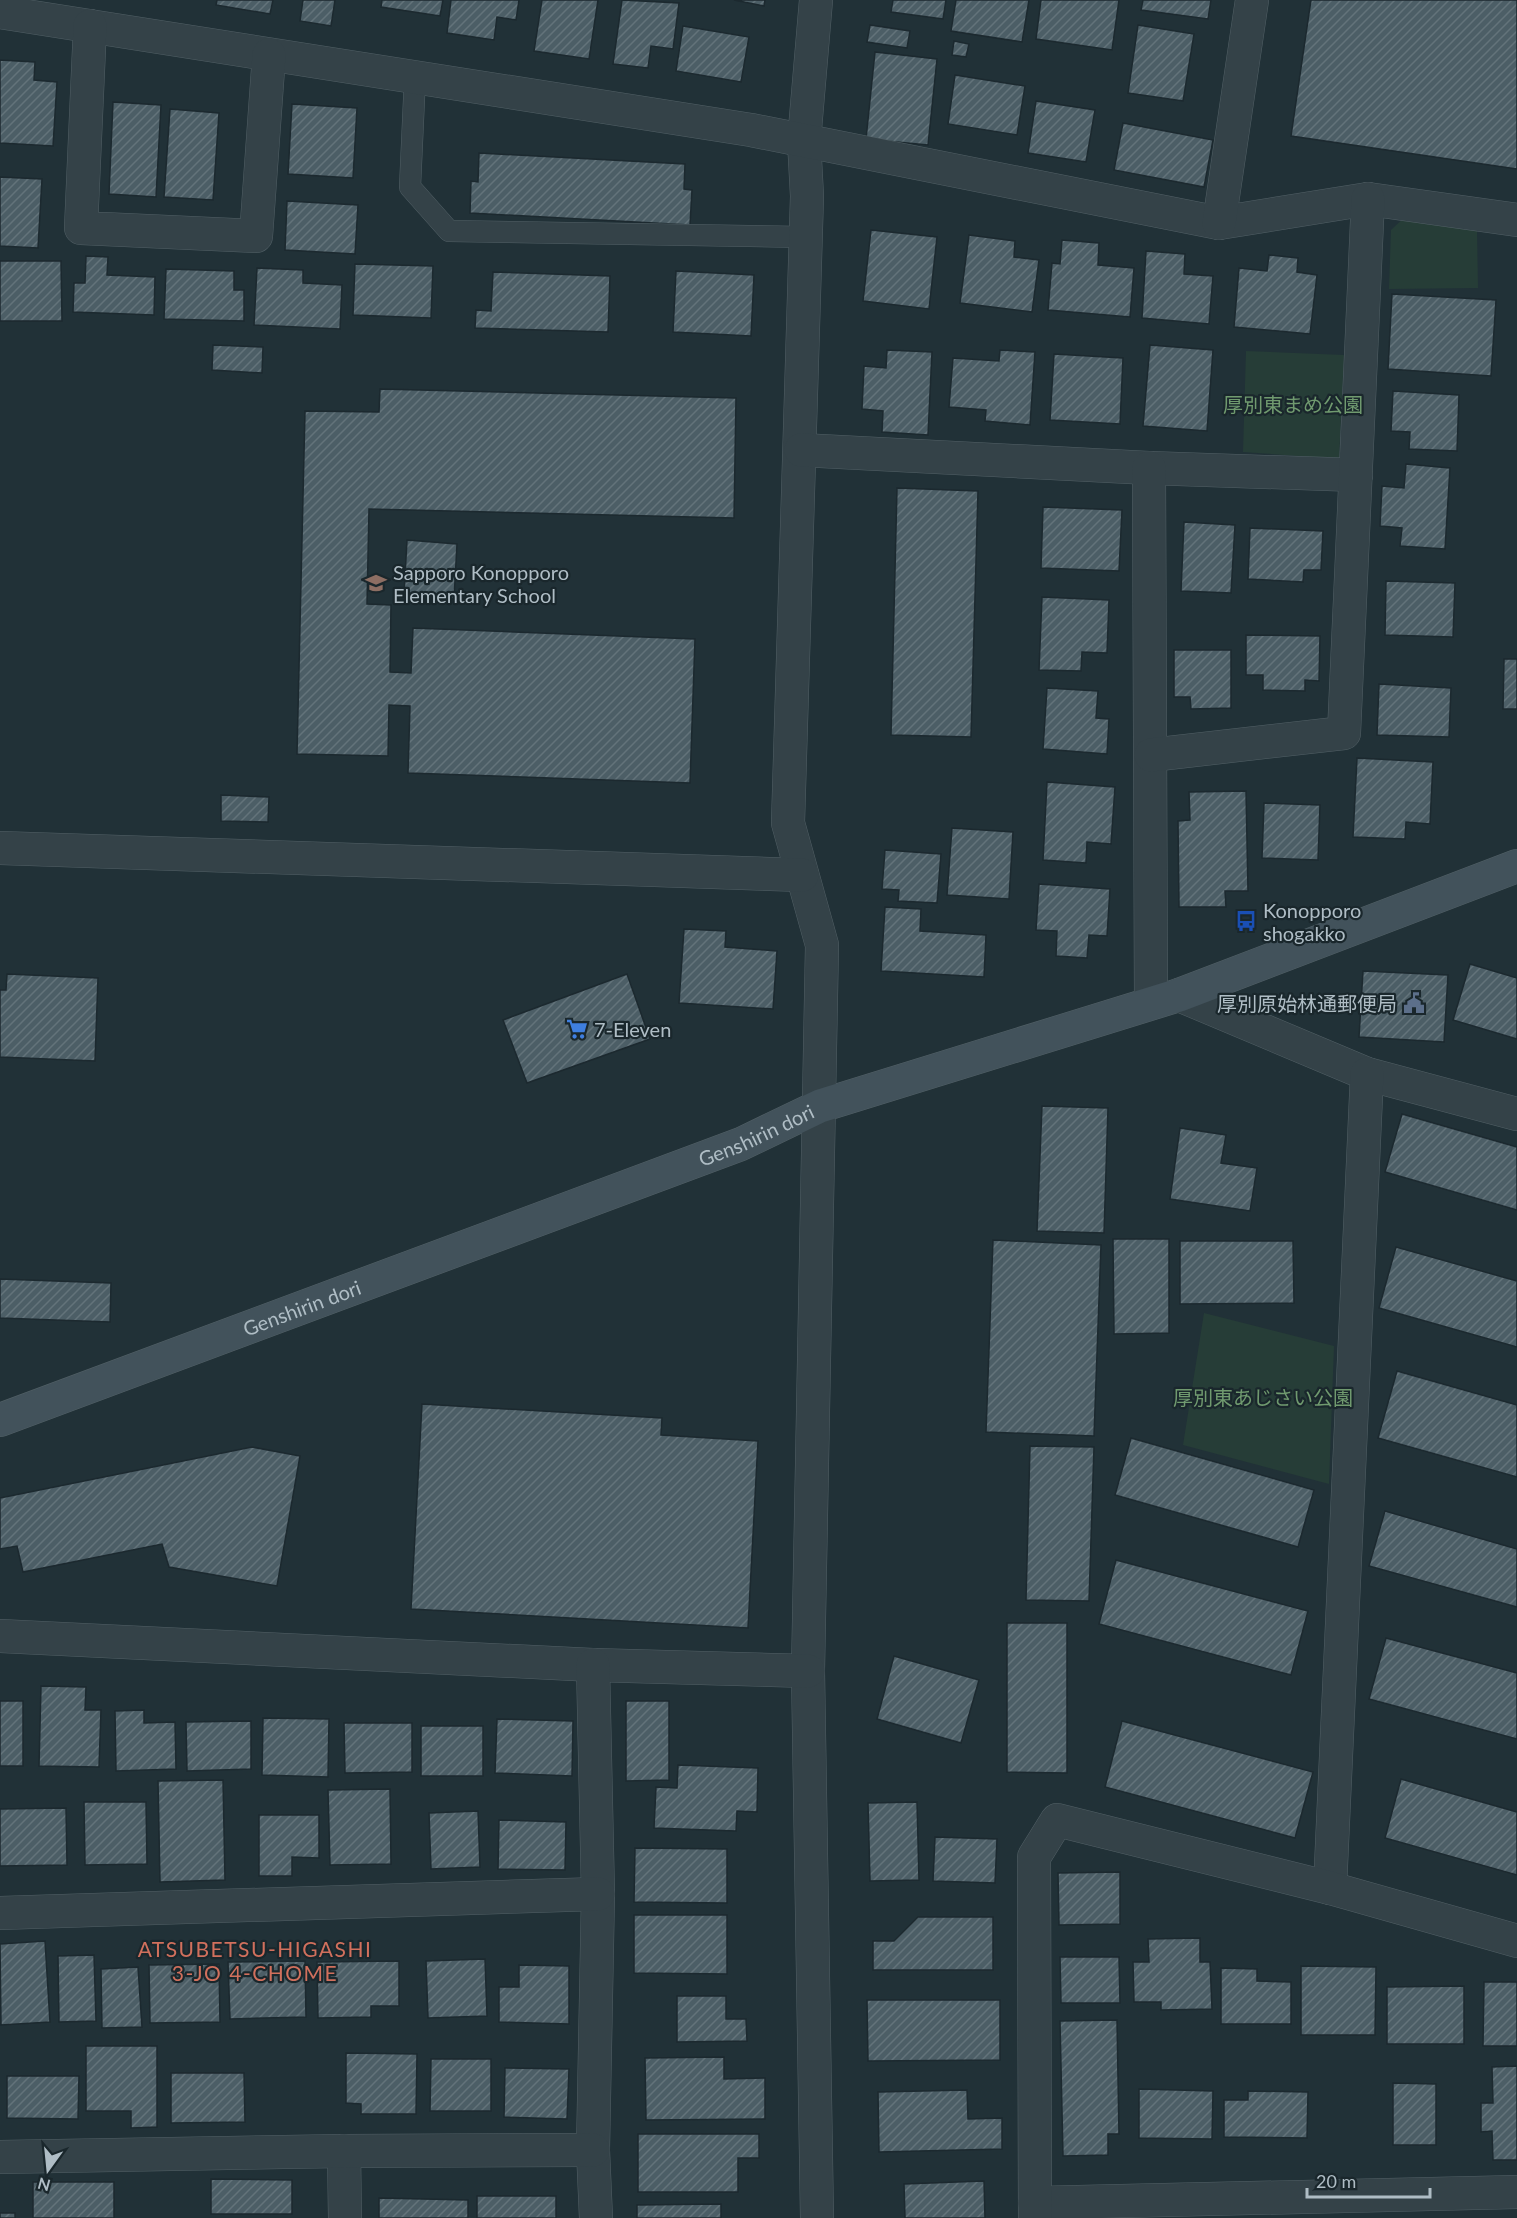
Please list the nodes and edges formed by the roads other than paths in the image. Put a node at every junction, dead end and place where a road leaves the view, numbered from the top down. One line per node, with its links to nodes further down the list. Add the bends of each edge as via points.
1 (816, 0): 7 (street)
2 (1252, 0): 10 (street)
3 (0, 12): 4 (street)
4 (90, 26): 5 (street); 5 (street, via 81,228 256,236)
5 (269, 55): 6 (street)
6 (415, 77): 7 (street); 11 (lane, via 410,187 449,231)
7 (804, 141): 10 (street); 11 (street)
8 (1368, 199): 9 (street); 10 (street); 14 (street)
9 (1517, 220)
10 (1219, 223)
11 (805, 237): 12 (street)
12 (801, 450): 13 (street); 18 (street, via 788,823)
13 (1149, 468): 14 (street); 15 (street)
14 (1356, 475): 15 (street, via 1344,733)
15 (1151, 755): 19 (street)
16 (0, 848): 18 (street)
17 (1517, 866): 19 (street, Genshirin dori)
18 (802, 875): 21 (street, via 822,945)
19 (1165, 999): 20 (street); 21 (street, Genshirin dori)
20 (1367, 1074): 22 (street); 27 (street)
21 (820, 1106): 23 (street, Genshirin dori, via 741,1144); 26 (street)
22 (1517, 1114)
23 (0, 1420)
24 (0, 1636): 25 (street)
25 (593, 1665): 26 (street); 28 (street)
26 (808, 1671): 38 (street)
27 (1330, 1888): 30 (street); 35 (street, via 1057,1820 1034,1857)
28 (598, 1894): 29 (street); 31 (street)
29 (0, 1913)
30 (1517, 1941)
31 (593, 2150): 32 (street); 37 (street)
32 (344, 2151): 33 (street); 36 (street)
33 (0, 2157)
34 (1517, 2192): 35 (street)
35 (1035, 2210)
36 (345, 2218)
37 (596, 2218)
38 (818, 2218)

